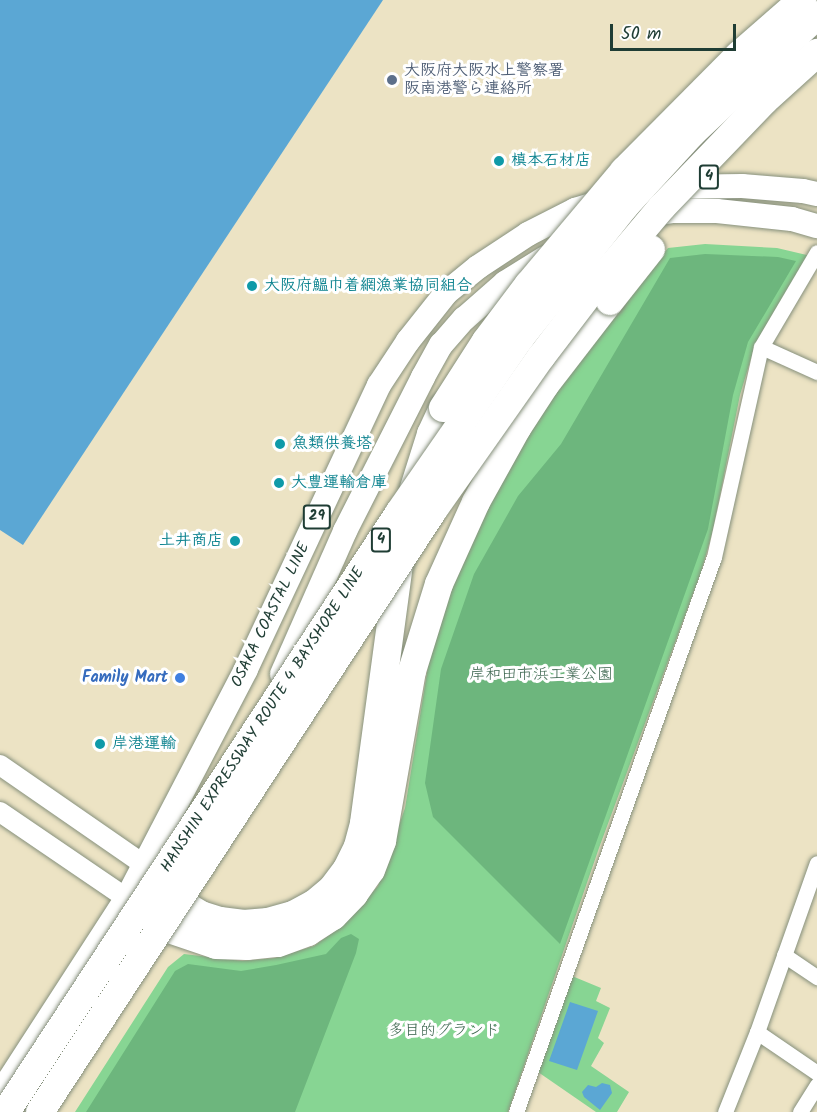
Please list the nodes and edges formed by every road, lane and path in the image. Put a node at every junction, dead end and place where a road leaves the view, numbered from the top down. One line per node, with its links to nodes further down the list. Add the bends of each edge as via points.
1 (802, 0): 15 (highway, 4, bridge, via 739,55 624,171 529,284 443,408 419,466 408,516 364,823 346,869 332,889 314,904 268,922 220,921)
2 (817, 15): 24 (highway, HANSHIN EXPRESSWAY ROUTE 4 BAYSHORE LINE / 4, bridge, via 685,141 619,213 520,338 399,513)
3 (817, 53): 25 (highway, HANSHIN EXPRESSWAY ROUTE 4 BAYSHORE LINE / 4, bridge, via 764,101 662,207 541,357 434,509)
4 (817, 60): 16 (highway, 4, bridge, via 722,160 545,386 507,446 471,512 439,584 412,671 382,841 371,870 354,894 333,916 308,932 278,943 216,945)
5 (817, 194): 13 (main road, OSAKA COASTAL LINE / 29, via 742,186 670,187 622,196 575,210 528,234 447,293 379,385 246,669)
6 (817, 226): 15 (main road, OSAKA COASTAL LINE / 29, via 792,219 717,211 672,211 608,220 505,283 464,319 441,345 423,377 345,531 276,688 214,849)
7 (817, 252): 27 (street, via 761,347 714,557)
8 (766, 349): 9 (street)
9 (817, 372)
10 (0, 765): 13 (street)
11 (0, 812): 14 (street)
12 (817, 863): 17 (street)
13 (143, 864): 14 (main road, OSAKA COASTAL LINE / 29); 15 (street)
14 (127, 898): 16 (street); 22 (main road, OSAKA COASTAL LINE / 29)
15 (186, 906): 16 (main road, OSAKA COASTAL LINE / 29)
16 (172, 930): 26 (main road, OSAKA COASTAL LINE / 29)
17 (784, 955): 18 (street); 19 (street)
18 (817, 977)
19 (757, 1032): 20 (street); 23 (street)
20 (817, 1073)
21 (817, 1085): 28 (street)
22 (0, 1094)
23 (726, 1111)
24 (6, 1112)
25 (40, 1112)
26 (54, 1112)
27 (516, 1112)
28 (800, 1112)

